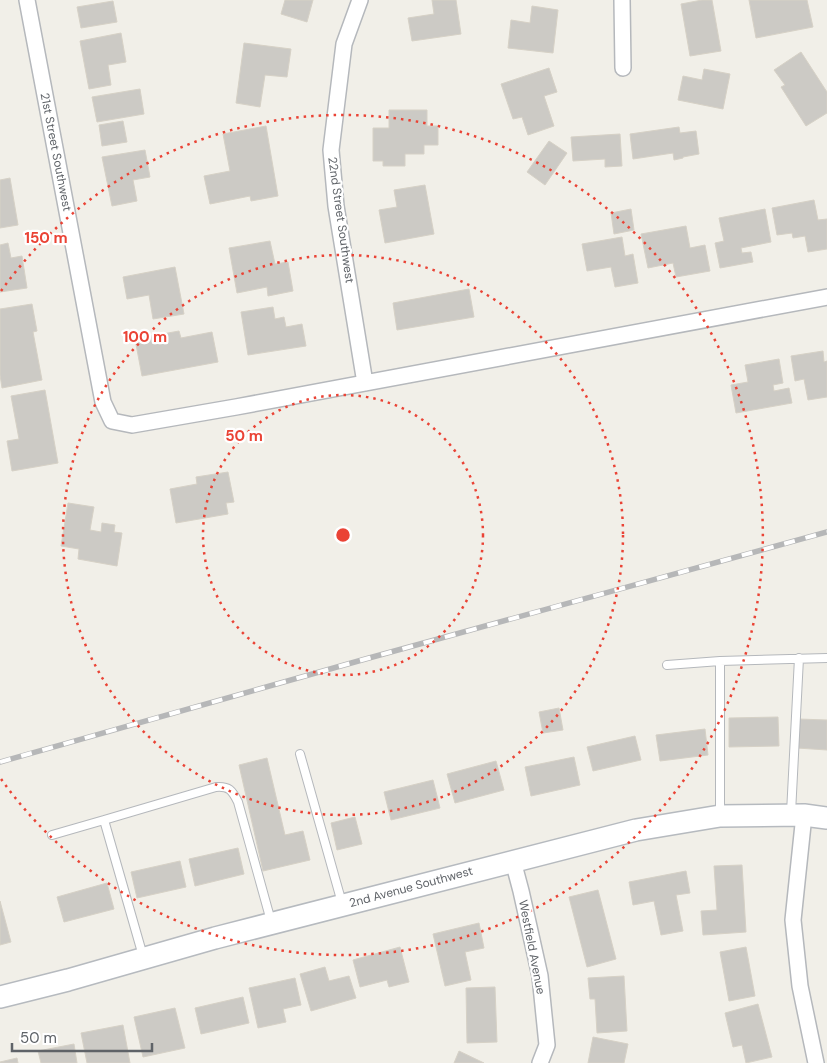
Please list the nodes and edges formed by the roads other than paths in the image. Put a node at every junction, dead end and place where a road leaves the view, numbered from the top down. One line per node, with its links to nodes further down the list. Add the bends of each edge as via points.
1 (27, 0): 6 (street, 21st Street Southwest, via 103,402 112,421 132,425)
2 (360, 0): 6 (street, 22nd Street Southwest, via 344,44 331,150 336,206)
3 (622, 0): 4 (street)
4 (623, 68)
5 (827, 297): 6 (street)
6 (365, 383)
7 (798, 658): 8 (lane); 9 (lane); 12 (lane)
8 (827, 658)
9 (720, 661): 10 (lane); 13 (lane)
10 (666, 665)
11 (300, 754): 18 (lane)
12 (797, 815): 13 (street, 2nd Avenue Southwest); 14 (street, 2nd Avenue Southwest); 23 (street, via 793,920 800,986)
13 (720, 816): 17 (street, 2nd Avenue Southwest, via 636,830)
14 (827, 818)
15 (104, 820): 16 (lane); 19 (lane, via 225,786 238,802); 20 (lane)
16 (52, 835)
17 (513, 861): 18 (street, 2nd Avenue Southwest); 22 (street, Westfield Avenue, via 540,976 547,1045)
18 (342, 905): 19 (street, 2nd Avenue Southwest)
19 (272, 923): 20 (street, 2nd Avenue Southwest)
20 (144, 958): 21 (street, 2nd Avenue Southwest)
21 (0, 997)
22 (540, 1063)
23 (816, 1063)

